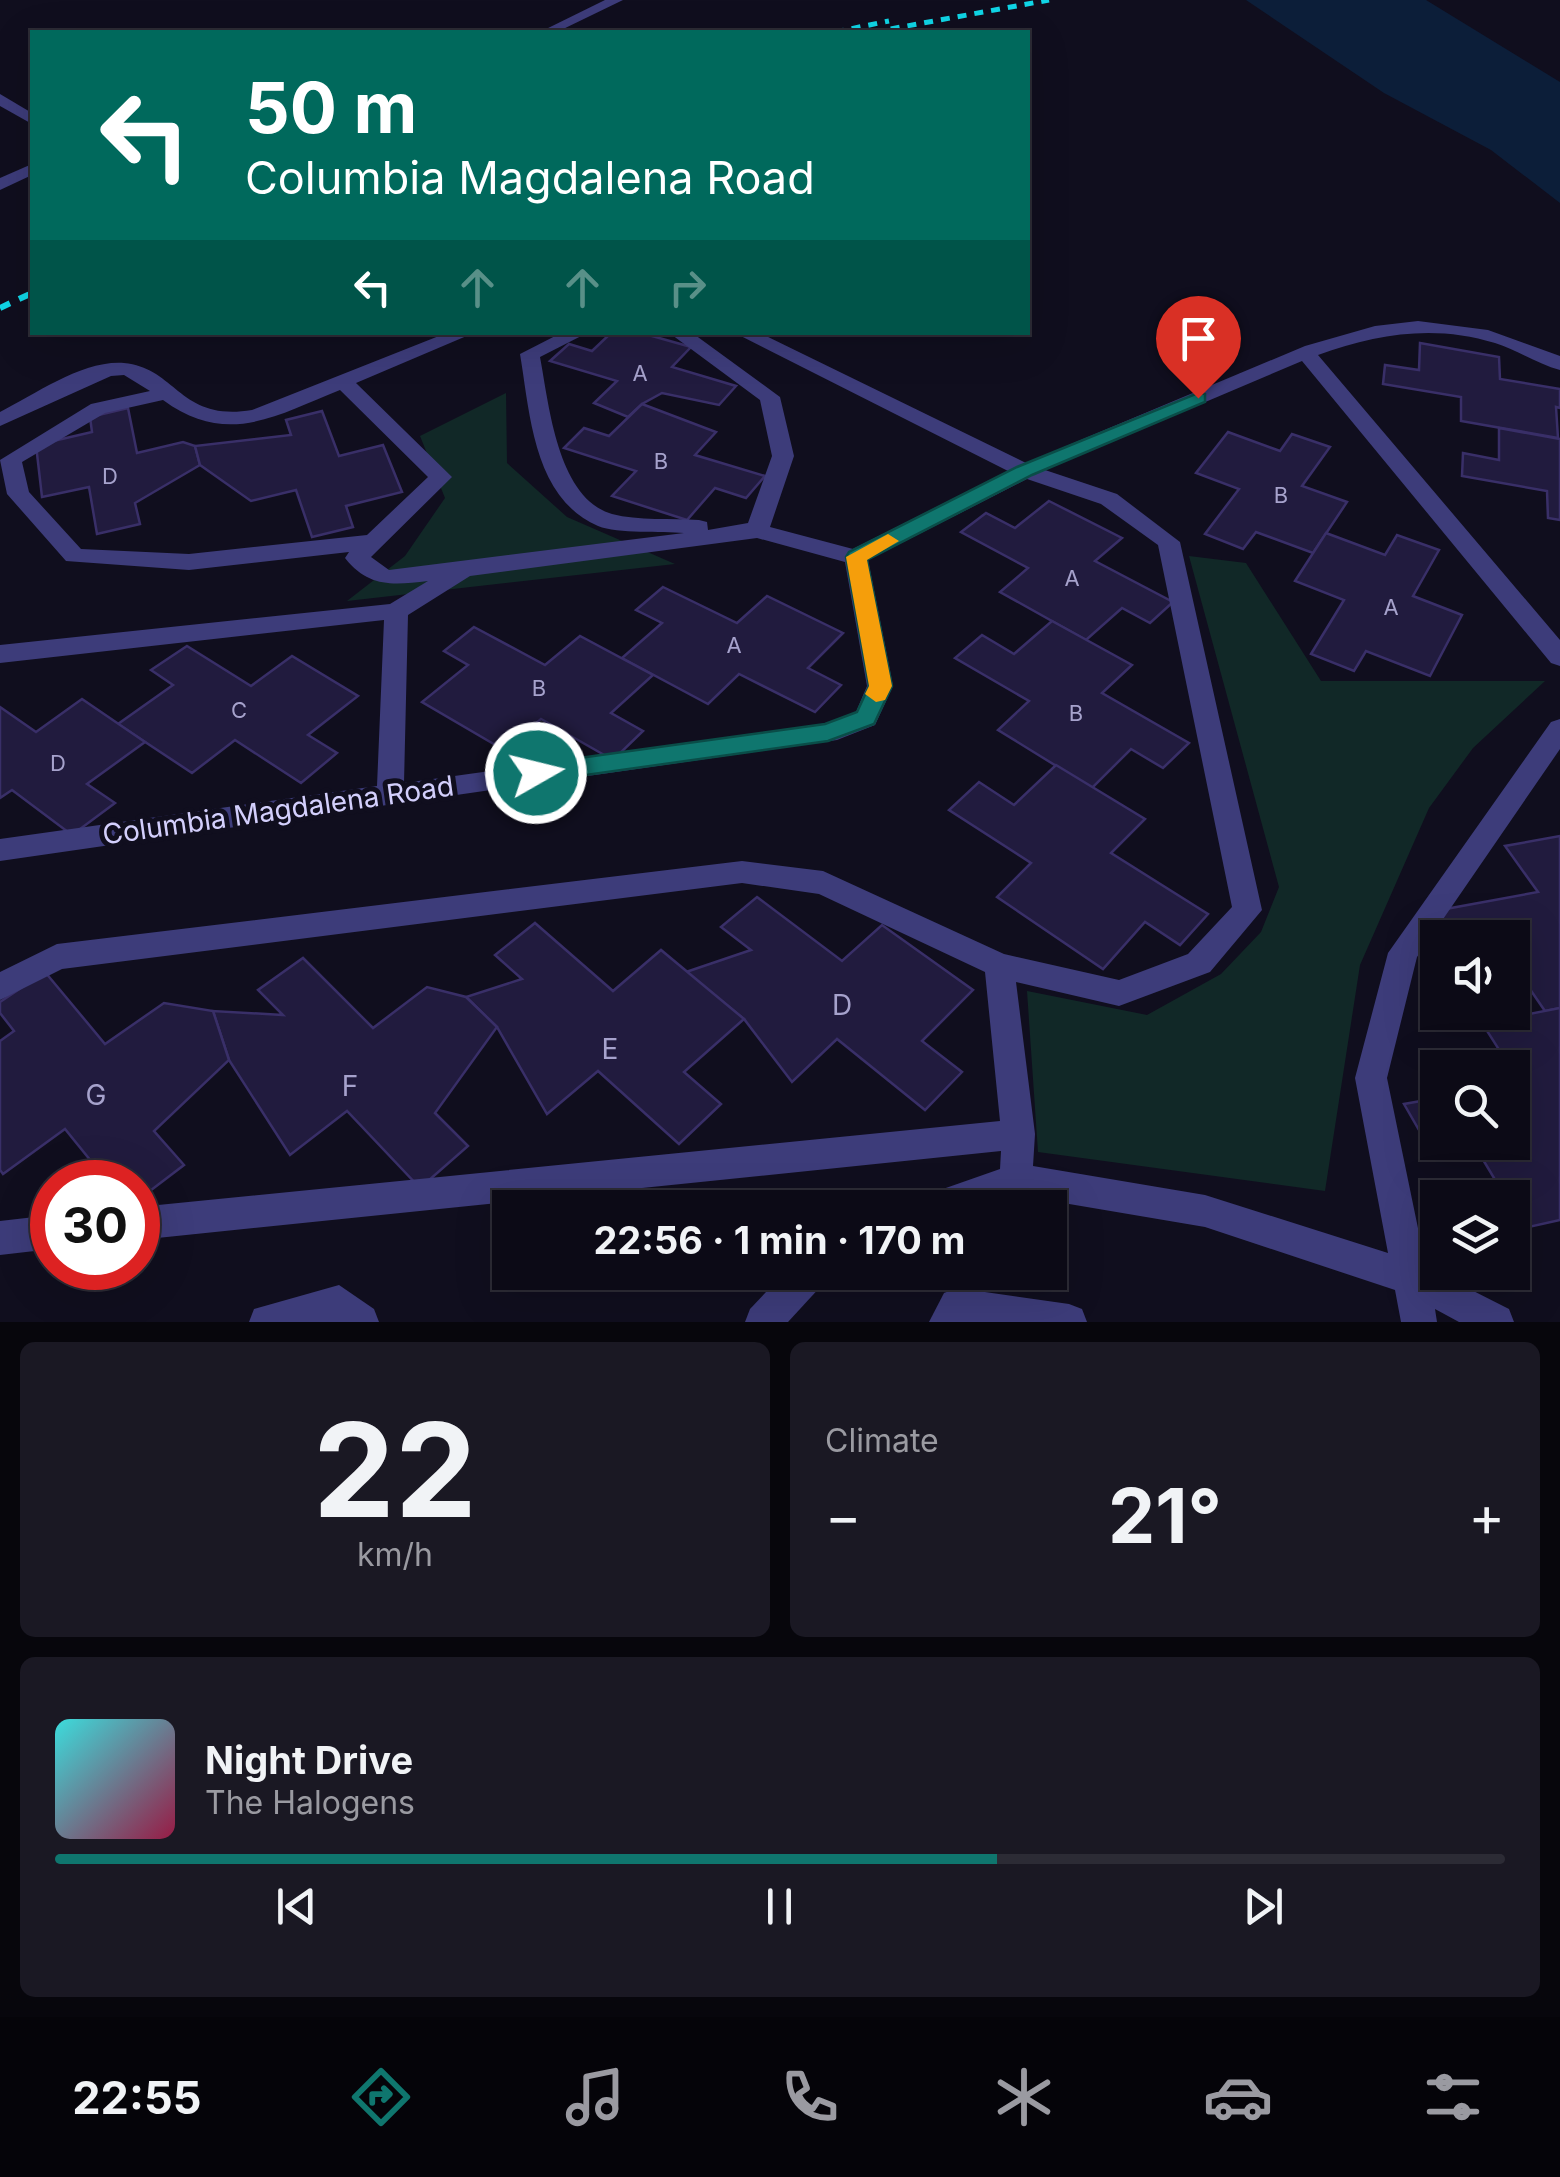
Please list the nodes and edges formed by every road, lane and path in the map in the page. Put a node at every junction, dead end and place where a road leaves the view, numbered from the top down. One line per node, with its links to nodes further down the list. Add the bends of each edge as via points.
1 (616, 0): 2 (street)
2 (551, 30)
3 (0, 99): 4 (street)
4 (30, 118)
5 (30, 171): 6 (street)
6 (0, 185)
7 (460, 335): 13 (street)
8 (573, 335): 17 (street, via 530,354 543,430 562,486 604,520)
9 (681, 335): 17 (street, via 770,397 782,456)
10 (748, 335): 16 (street)
11 (1306, 353): 12 (street, via 1402,327 1456,328 1528,346); 16 (street); 23 (street)
12 (1560, 364)
13 (343, 382): 14 (street, via 224,422 198,416); 18 (street, via 441,477)
14 (167, 394): 15 (street, via 122,369 99,373); 18 (street, via 98,408 11,460 18,494 74,556 189,562)
15 (0, 420)
16 (1024, 471): 19 (street); 27 (street, via 1109,498 1168,542 1248,910 1199,963 1119,994)
17 (757, 531): 19 (street); 20 (street)
18 (374, 542): 20 (street, via 357,558 384,578)
19 (856, 557): 25 (street, Columbia Magdalena Road, via 880,686 866,718 828,732)
20 (464, 569): 21 (street)
21 (396, 610): 22 (street); 25 (street)
22 (0, 654)
23 (1560, 657)
24 (1560, 729): 35 (street, via 1403,953 1370,1078)
25 (390, 793): 26 (street, Columbia Magdalena Road)
26 (0, 850)
27 (999, 964): 28 (street, via 824,883 742,872 57,957); 29 (street)
28 (0, 987)
29 (1018, 1134): 30 (street); 32 (street)
30 (1016, 1179): 31 (street); 35 (street, via 1204,1211)
31 (985, 1190)
32 (160, 1222)
33 (30, 1235): 34 (street)
34 (0, 1238)
35 (1409, 1277): 42 (street); 43 (street)
36 (793, 1290): 39 (street)
37 (267, 1322): 38 (street, via 340,1303)
38 (361, 1322)
39 (762, 1322)
40 (947, 1322): 41 (street, via 957,1306)
41 (1069, 1322)
42 (1419, 1322)
43 (1496, 1322)

